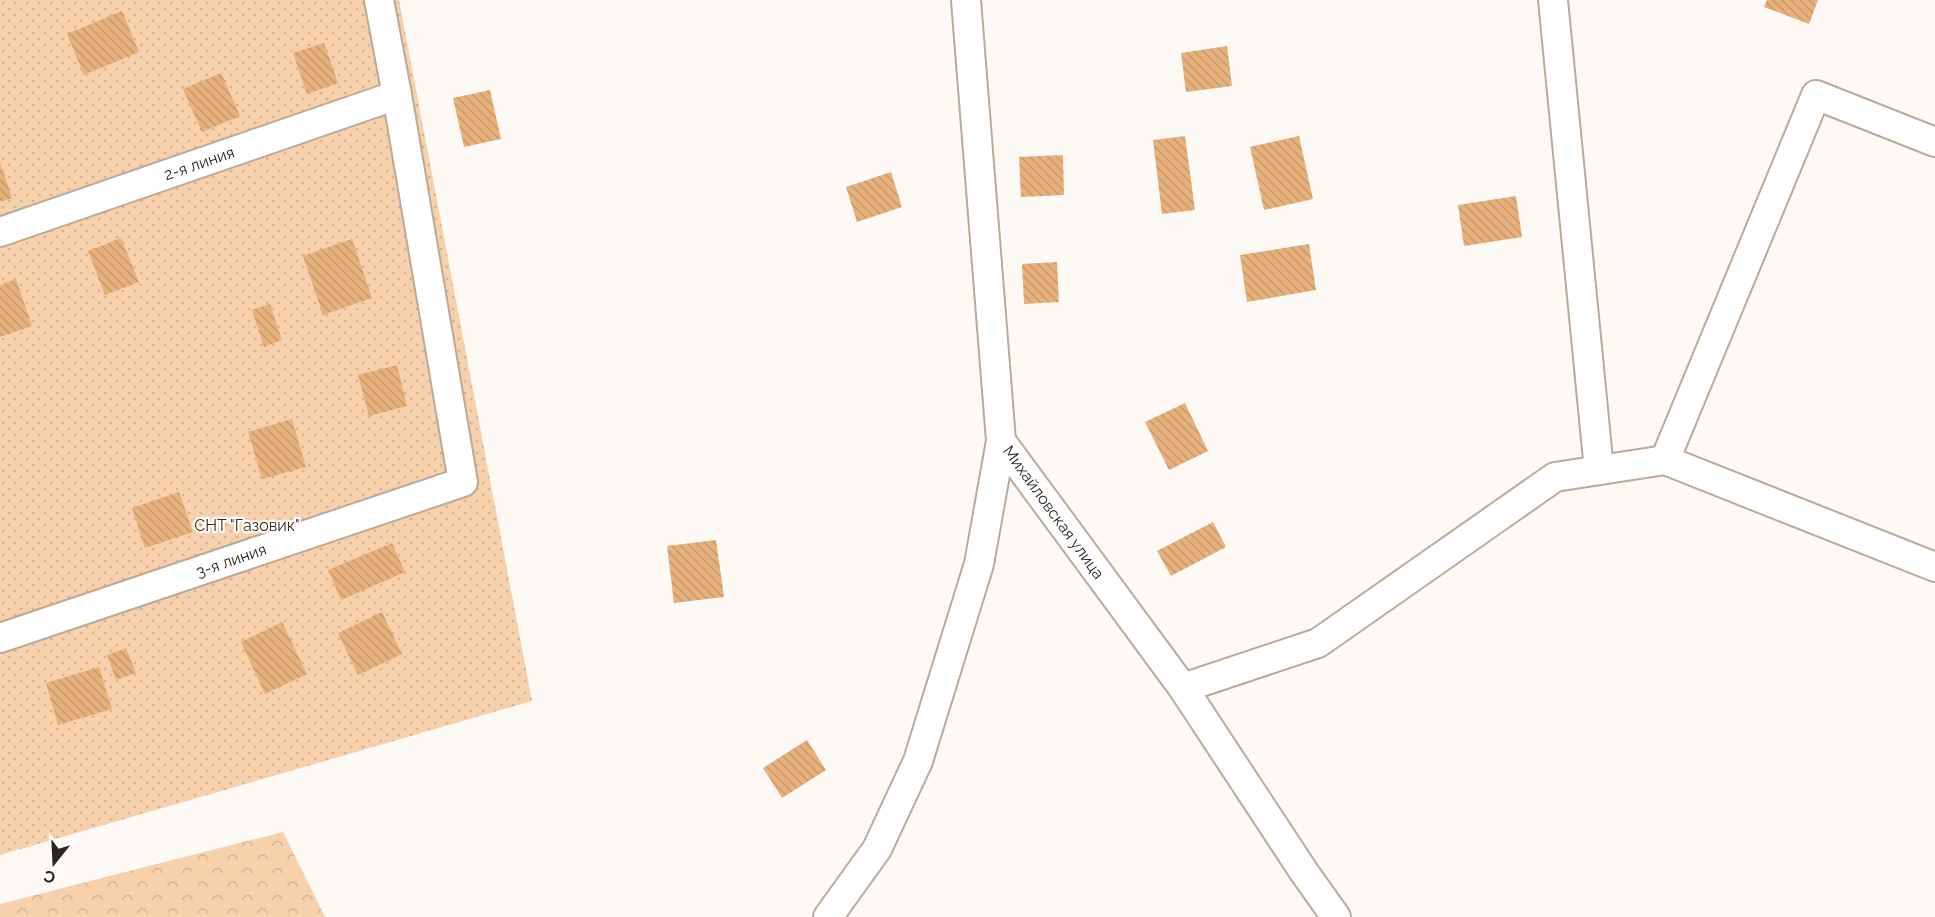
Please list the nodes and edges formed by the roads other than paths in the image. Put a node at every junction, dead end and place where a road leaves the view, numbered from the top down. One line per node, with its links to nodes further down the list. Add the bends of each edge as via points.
1 (379, 0): 4 (street)
2 (966, 0): 7 (street, Михайловская улица)
3 (1553, 0): 9 (street)
4 (397, 95): 6 (street, 2-я линия); 11 (street, 3-я линия, via 463,482)
5 (1935, 142): 8 (street, via 1816,95)
6 (0, 232)
7 (1001, 441): 12 (street, Михайловская улица); 13 (street, via 979,564 918,761 877,849)
8 (1665, 460): 9 (street); 10 (street)
9 (1599, 470): 12 (street, via 1555,477 1318,643)
10 (1935, 567)
11 (0, 638)
12 (1183, 688): 14 (street, Михайловская улица)
13 (828, 917)
14 (1336, 917)

